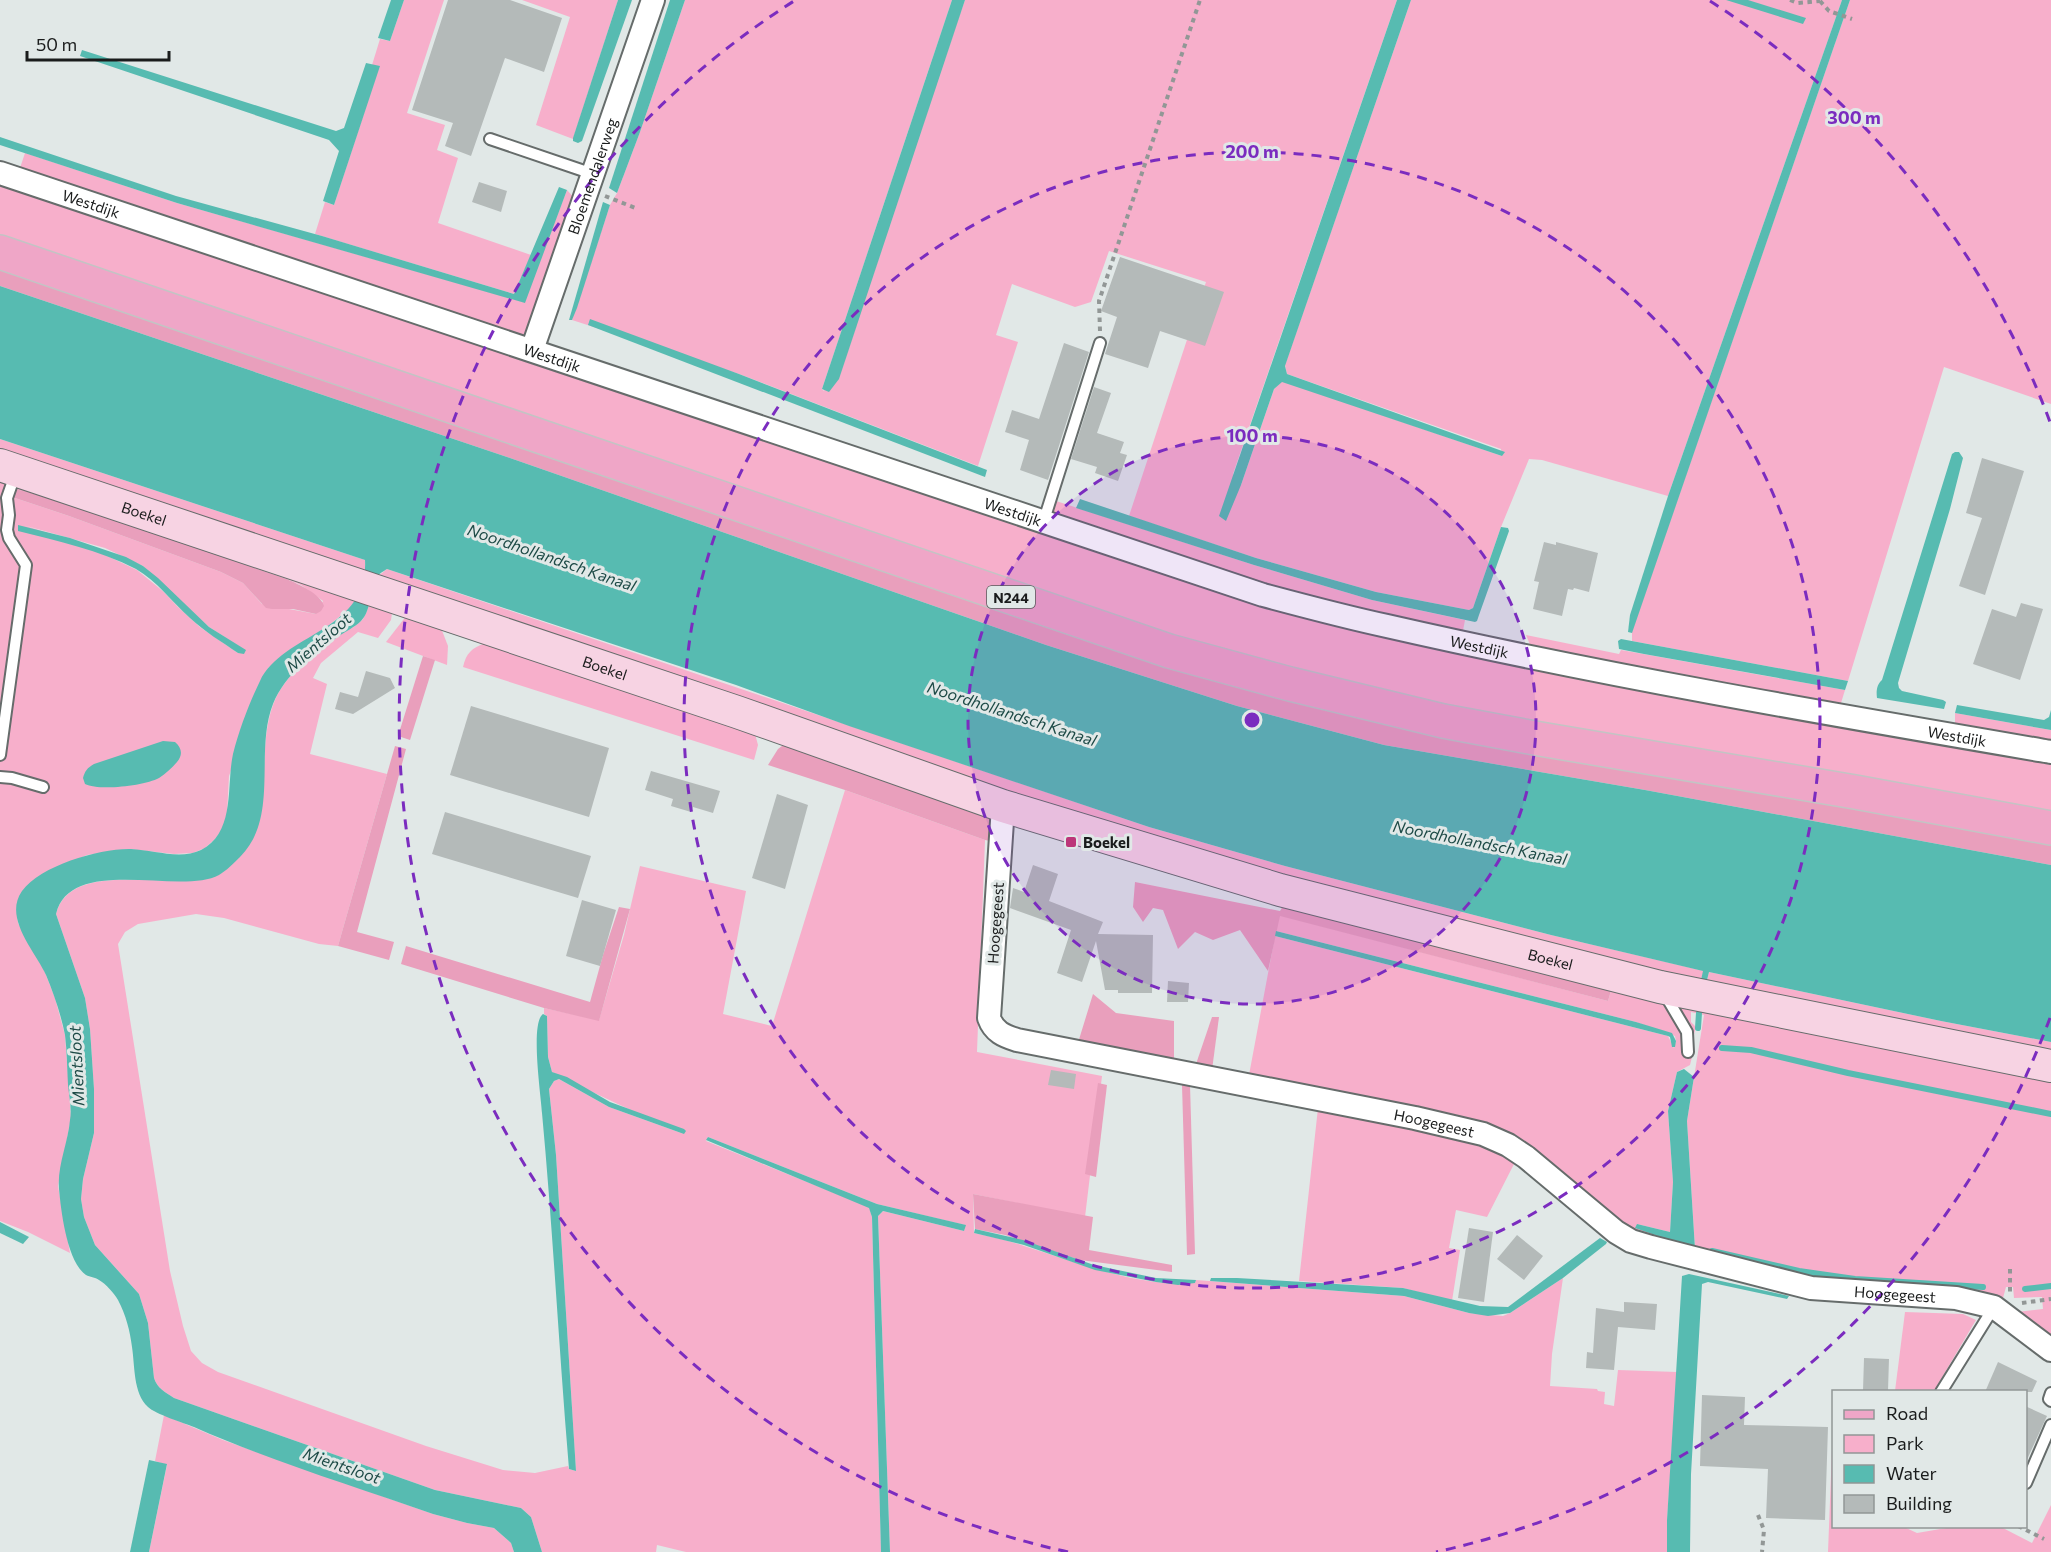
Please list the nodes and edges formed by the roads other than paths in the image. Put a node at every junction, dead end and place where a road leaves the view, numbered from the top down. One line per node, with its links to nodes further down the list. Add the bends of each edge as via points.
1 (653, 0): 4 (street, Bloemendalerweg)
2 (490, 139): 4 (lane)
3 (0, 173): 7 (street, Westdijk)
4 (590, 182): 7 (street, Bloemendalerweg)
5 (0, 252): 15 (main road, N244, via 1169,651 1443,721)
6 (1100, 343): 9 (lane)
7 (532, 350): 9 (street, Westdijk)
8 (8, 468): 11 (lane, via 7,530 26,565); 14 (street, Boekel, via 737,712)
9 (1044, 520): 10 (street, Westdijk, via 1263,595 1385,626 1800,709)
10 (2051, 753)
11 (0, 755)
12 (0, 777): 13 (lane)
13 (43, 787)
14 (1003, 806): 16 (street, Boekel, via 1280,890); 19 (street, Hoogegeest, via 989,1018 1004,1036 1483,1134 1526,1156 1623,1237 1712,1264 1811,1288)
15 (2051, 828)
16 (1660, 987): 17 (lane, via 1688,1032); 18 (street, Boekel)
17 (1688, 1052)
18 (2051, 1066)
19 (2002, 1305): 20 (street, Hoogegeest); 21 (lane)
20 (2051, 1350)
21 (1942, 1390)
22 (2051, 1393): 23 (lane)
23 (2051, 1401)
24 (2051, 1425): 25 (lane)
25 (2027, 1479)

